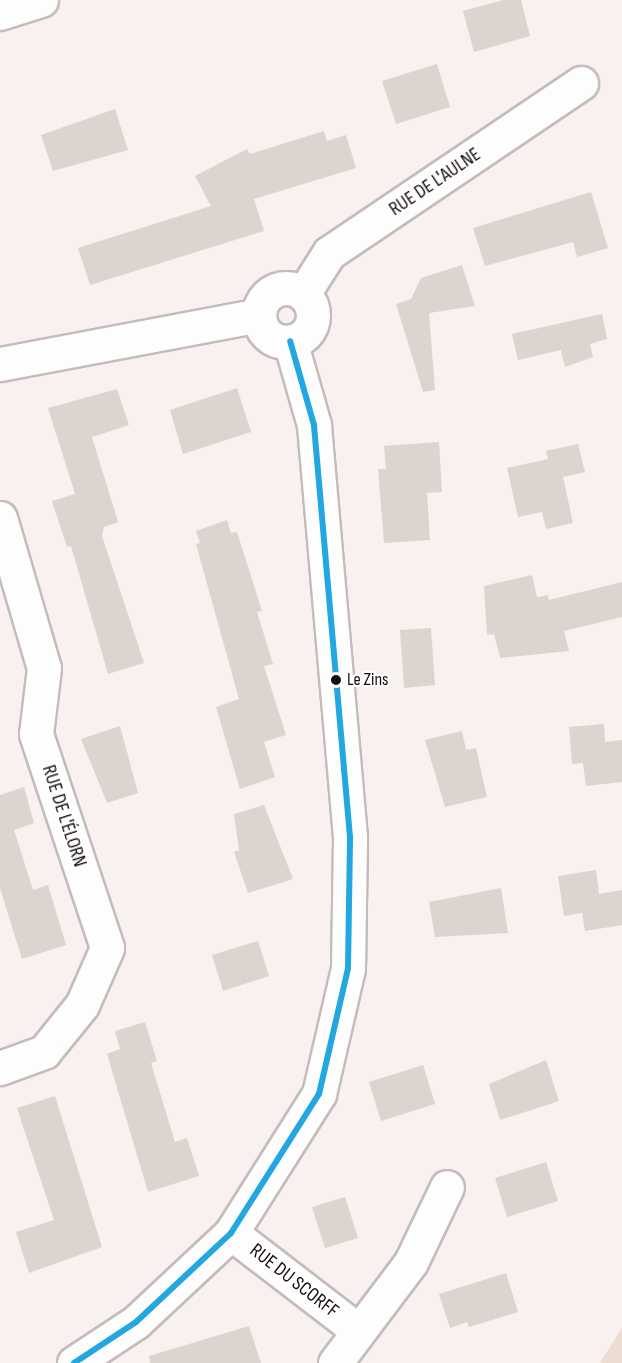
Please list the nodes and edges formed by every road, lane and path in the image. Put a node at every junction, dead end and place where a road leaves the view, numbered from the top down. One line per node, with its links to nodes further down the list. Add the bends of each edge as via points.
1 (41, 0): 2 (street)
2 (0, 13)
3 (581, 83): 4 (street, RUE DE L'AULNE, via 329,253)
4 (303, 294): 5 (street, via 287,288 271,293); 6 (street, via 313,318 306,333)
5 (259, 315): 6 (street, via 268,336); 7 (street)
6 (290, 341): 11 (street, via 314,425 350,837 348,968 319,1094)
7 (0, 364)
8 (0, 518): 9 (street, RUE DE L'ÉLORN, via 44,668 36,734 108,948 82,1005 44,1052)
9 (0, 1068)
10 (447, 1187): 12 (street, RUE DU SCORFF, via 411,1262)
11 (231, 1233): 12 (street, RUE DU SCORFF); 13 (street, via 136,1322)
12 (356, 1329): 14 (street, RUE DU SCORFF)
13 (74, 1363)
14 (335, 1363)

